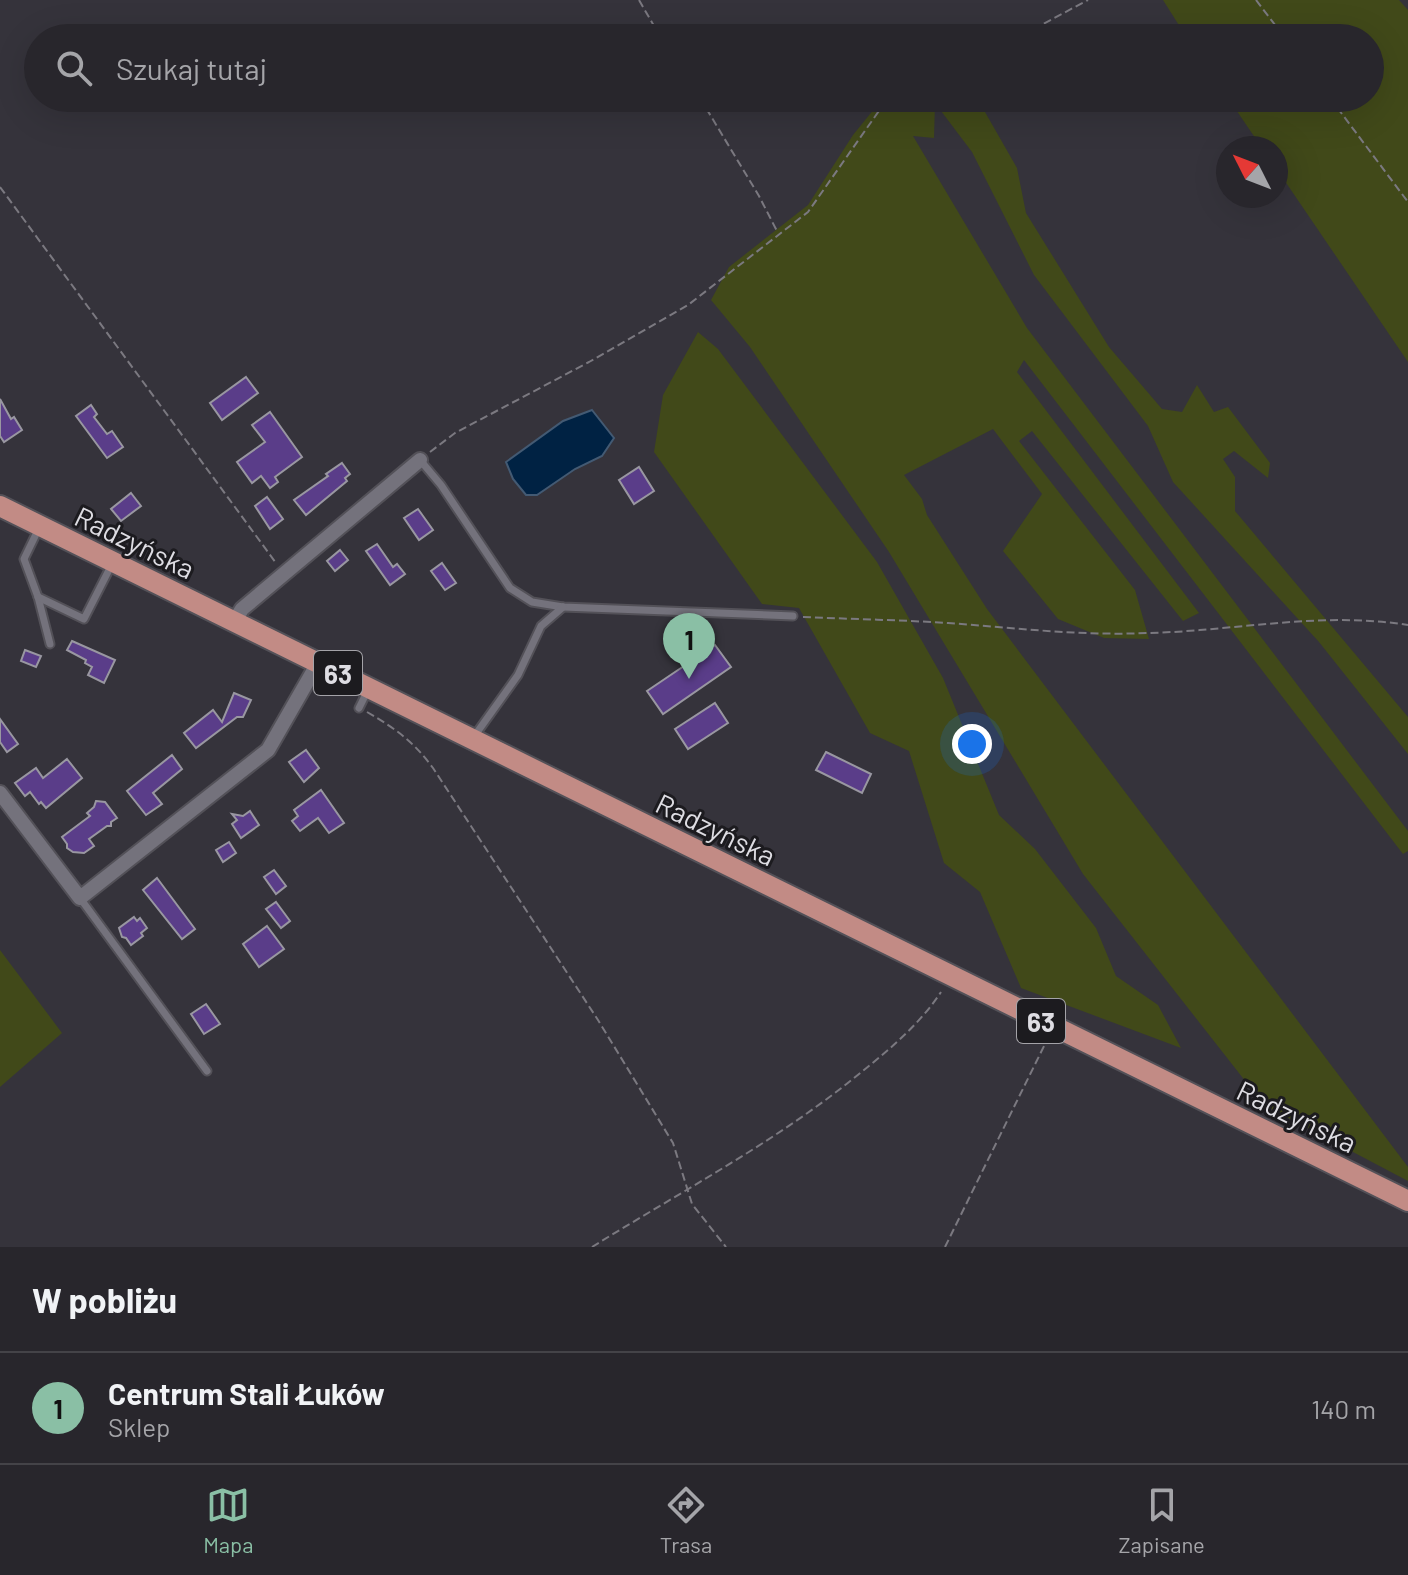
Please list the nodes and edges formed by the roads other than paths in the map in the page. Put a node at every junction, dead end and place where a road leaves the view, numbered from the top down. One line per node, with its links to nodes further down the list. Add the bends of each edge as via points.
1 (420, 460): 6 (lane, via 510,588 532,602); 8 (street, via 242,609)
2 (0, 506): 3 (main road, Radzyńska / 63)
3 (40, 526): 4 (main road, Radzyńska / 63); 5 (lane, via 24,559)
4 (113, 562): 5 (lane, via 84,619); 8 (main road, Radzyńska / 63)
5 (38, 597): 9 (lane)
6 (563, 607): 7 (lane); 13 (lane, via 541,626 518,675)
7 (793, 616)
8 (234, 622): 10 (main road, Radzyńska / 63)
9 (50, 644)
10 (318, 663): 11 (main road, Radzyńska / 63); 15 (street, via 268,750)
11 (369, 688): 12 (lane); 13 (main road, Radzyńska / 63)
12 (359, 708)
13 (471, 739): 17 (main road, Radzyńska / 63)
14 (0, 793): 15 (street)
15 (80, 898): 16 (lane)
16 (207, 1071)
17 (1408, 1201)

